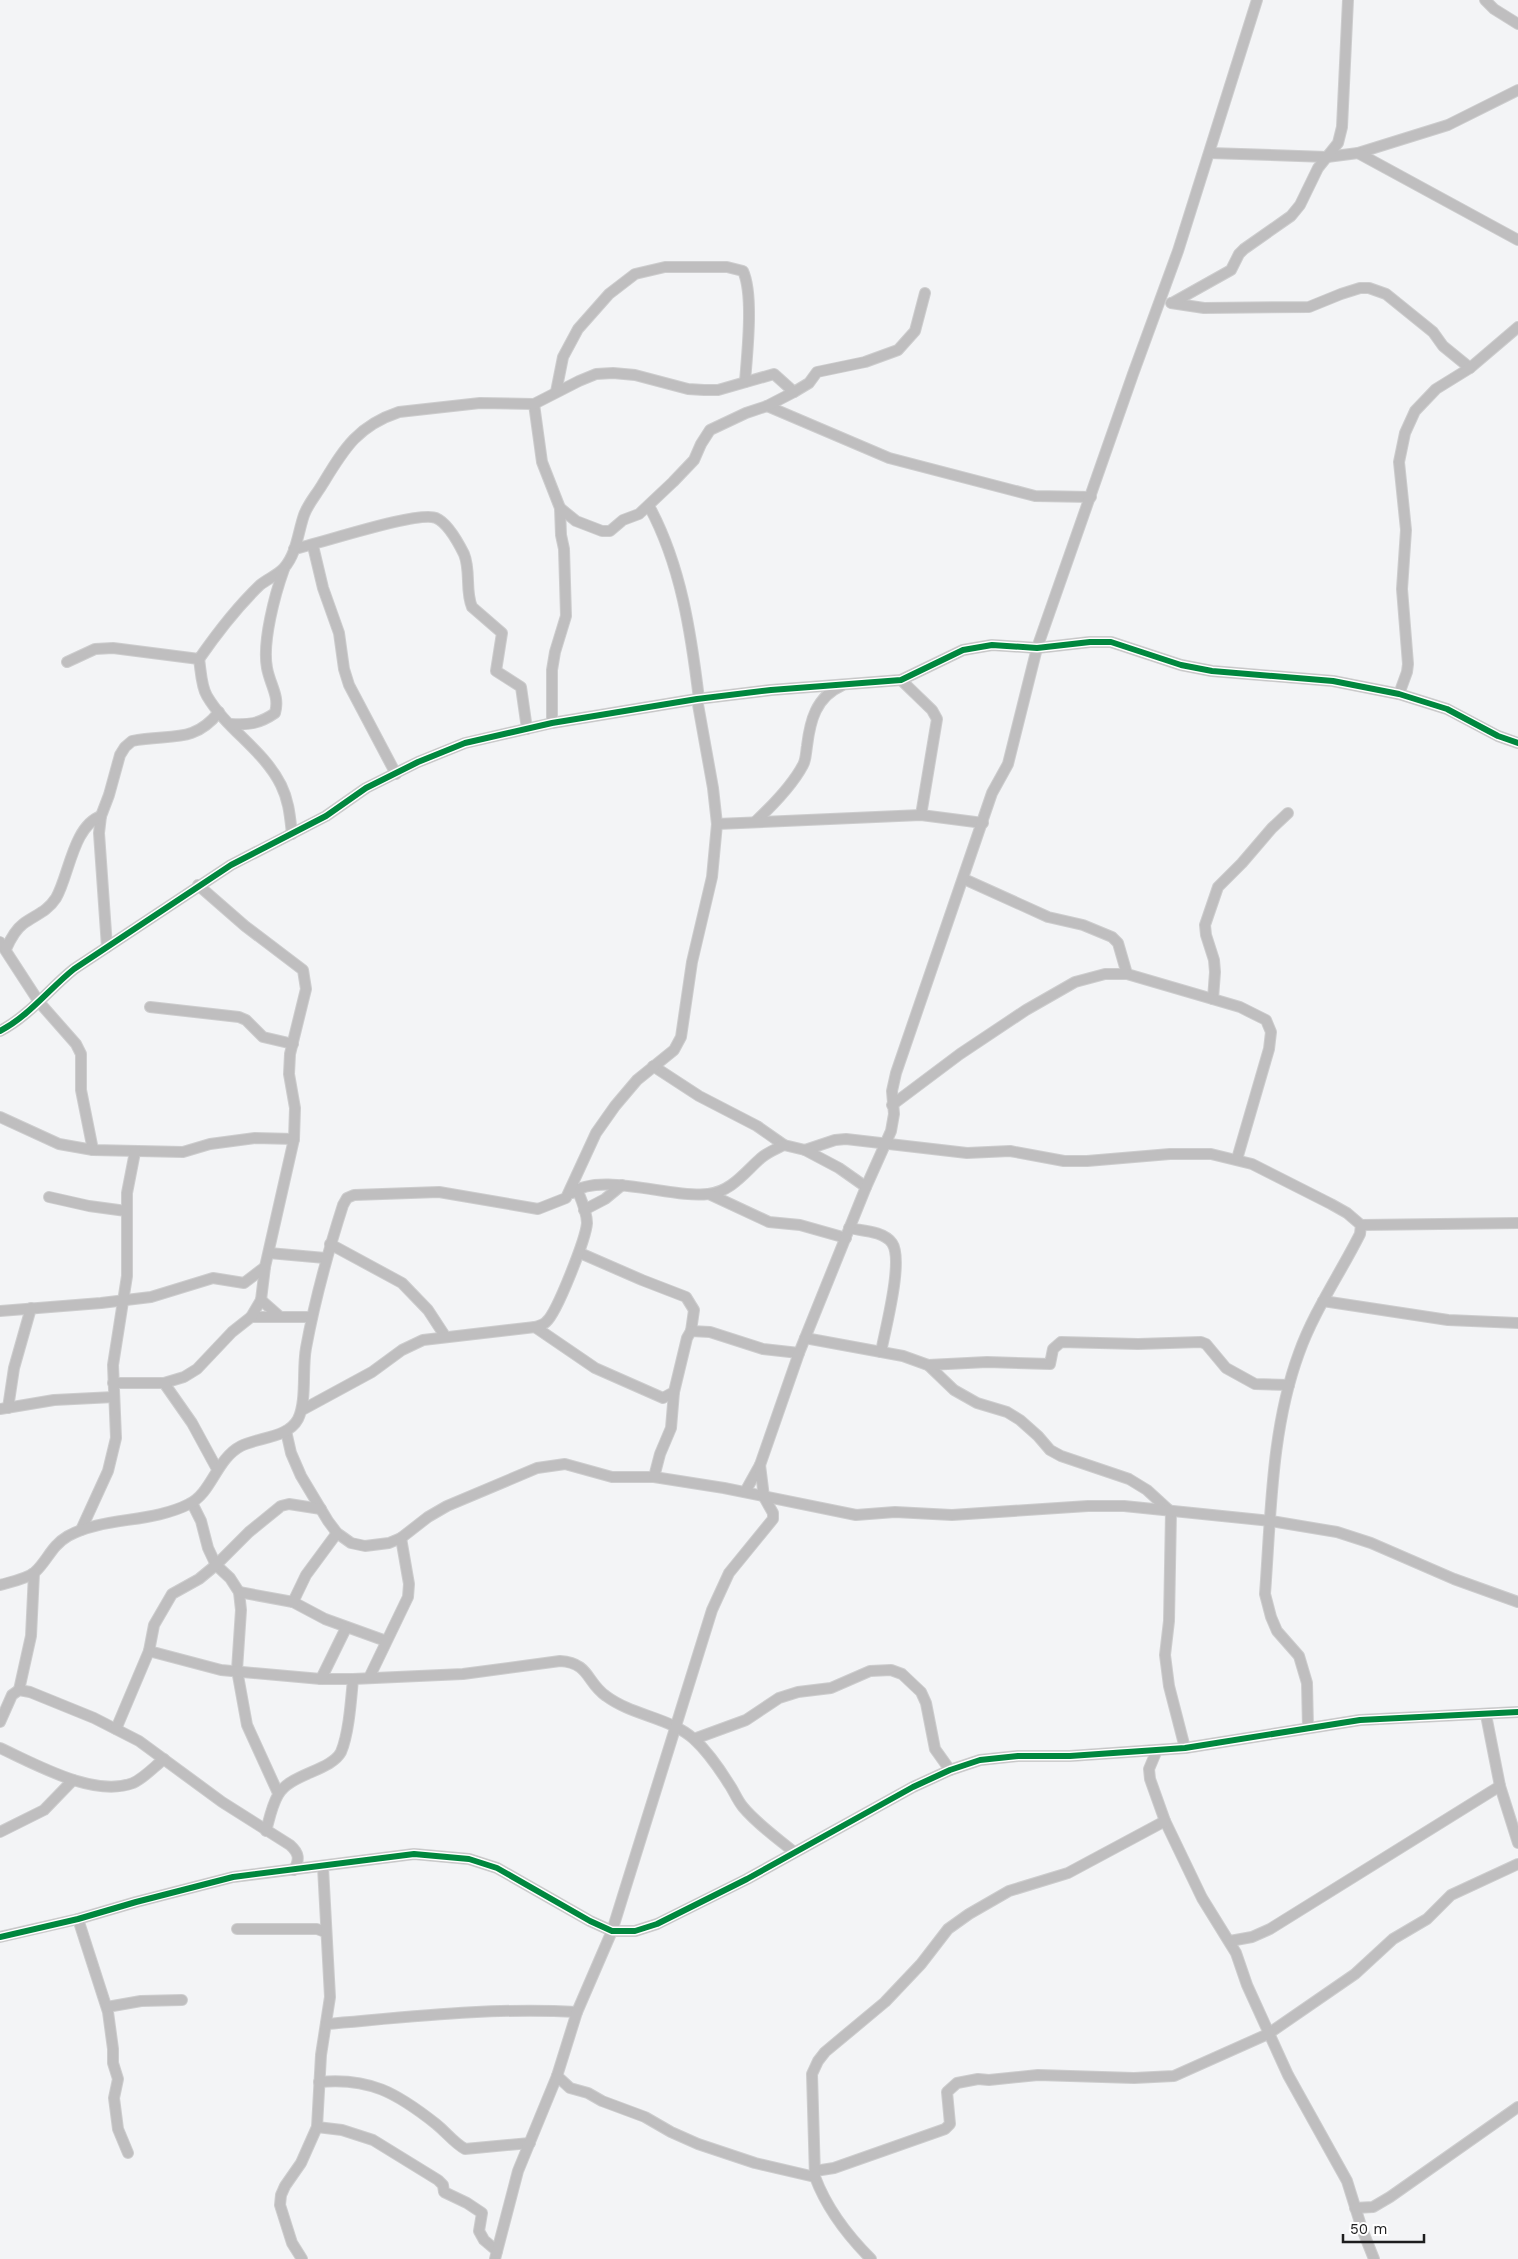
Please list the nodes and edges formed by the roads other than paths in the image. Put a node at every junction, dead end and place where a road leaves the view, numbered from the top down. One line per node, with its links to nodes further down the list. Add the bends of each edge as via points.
1 (1257, 0): 6 (street)
2 (1348, 0): 8 (street, via 1342,127 1338,143)
3 (1486, 0): 4 (street)
4 (1518, 24)
5 (1518, 90): 7 (street, via 1448,125)
6 (1210, 153): 8 (street); 11 (street)
7 (1358, 153): 8 (street); 9 (street)
8 (1327, 157): 12 (street, via 1291,216 1244,249 1231,270)
9 (1518, 240)
10 (925, 293): 17 (street, via 914,331 898,350 865,362 817,372)
11 (1160, 301): 12 (street); 20 (street)
12 (1172, 303): 14 (street, via 1204,308 1309,307 1341,294 1369,288 1386,294 1433,332 1443,346)
13 (1518, 327): 14 (street)
14 (1470, 368): 31 (street, via 1436,389 1415,411 1401,449 1399,462 1406,530 1402,589 1408,664)
15 (745, 382): 16 (street, via 718,390 688,389 613,372 596,374); 16 (street, via 748,311 743,270 665,267 634,274 609,294 578,328 563,357); 17 (street, via 774,374)
16 (556, 392): 18 (street)
17 (794, 392): 19 (street)
18 (534, 404): 22 (street, via 542,462); 24 (street, via 480,403 400,412 369,425 353,438 338,458 305,512)
19 (767, 406): 20 (street, via 889,458 1035,496); 21 (street, via 710,430 694,460)
20 (1091, 497): 26 (street)
21 (649, 506): 22 (street, via 610,531 576,521); 32 (street, via 672,560 684,602)
22 (560, 508): 34 (street, via 566,616 552,670)
23 (313, 546): 24 (street); 36 (street, via 369,527 422,517 436,518 464,555 472,608 502,633 496,671 521,687); 38 (street, via 339,633 349,685)
24 (294, 550): 25 (street)
25 (284, 568): 27 (street, via 260,584); 35 (street, via 265,644 267,668 276,698 275,713 262,722)
26 (1037, 648): 29 (street, via 992,645 963,650); 31 (street, via 1111,642 1181,665 1212,671 1333,681); 43 (street, via 1008,764 992,793)
27 (199, 659): 28 (street, via 113,648 95,649); 33 (street, via 206,695)
28 (67, 662)
29 (901, 680): 30 (street); 40 (street, via 932,710 937,720)
30 (844, 684): 32 (street); 42 (street, via 822,698 809,727 804,764 777,801)
31 (1399, 694): 37 (street, via 1447,709)
32 (698, 699): 34 (street); 44 (street)
33 (219, 712): 35 (street); 41 (street, via 210,724 192,734 142,739 125,747)
34 (552, 723): 36 (street)
35 (230, 724): 45 (street, via 255,748 281,785 288,803)
36 (528, 729): 38 (street, via 465,742)
37 (1518, 743)
38 (396, 774): 45 (street, via 366,788 326,816)
39 (1288, 812): 51 (street, via 1218,887 1205,925 1214,966)
40 (921, 815): 42 (street, via 799,822); 43 (street)
41 (100, 816): 48 (street); 49 (street, via 87,825 69,860 55,899 41,914 22,924)
42 (756, 821): 44 (street)
43 (983, 823): 46 (street)
44 (717, 824): 56 (street, via 712,877 692,962 681,1037 674,1050)
45 (292, 834): 47 (street)
46 (964, 880): 50 (street, via 1048,917 1083,925 1112,937 1118,943); 57 (street, via 896,1073)
47 (198, 885): 48 (street); 55 (street, via 303,970 306,989)
48 (107, 947): 52 (street, via 56,984)
49 (4, 952): 52 (street)
50 (1128, 974): 51 (street); 57 (street, via 1106,974 1075,982 960,1054)
51 (1213, 999): 65 (street, via 1240,1007 1266,1020 1271,1032)
52 (39, 1002): 54 (street, via 10,1026); 62 (street, via 81,1054 81,1090)
53 (150, 1007): 55 (street, via 240,1017 263,1036)
54 (0, 1030)
55 (293, 1044): 59 (street, via 289,1074)
56 (653, 1066): 61 (street); 71 (street, via 614,1106 596,1133)
57 (892, 1105): 60 (street, via 893,1122)
58 (0, 1117): 62 (street, via 59,1144)
59 (294, 1139): 64 (street, via 255,1138 210,1144 183,1152); 78 (street)
60 (884, 1142): 63 (street, via 841,1139); 65 (street, via 967,1153 1010,1151 1064,1161 1170,1154 1211,1154); 67 (street)
61 (784, 1145): 63 (street); 69 (street, via 761,1158 733,1183)
62 (93, 1150): 64 (street)
63 (805, 1150): 67 (street)
64 (134, 1152): 73 (street)
65 (1237, 1159): 75 (street, via 1347,1213)
66 (622, 1185): 68 (street); 69 (street); 72 (street)
67 (866, 1187): 76 (street)
68 (577, 1189): 71 (street); 72 (street)
69 (709, 1194): 76 (street, via 769,1222)
70 (49, 1197): 73 (street)
71 (566, 1198): 77 (street, via 538,1209 439,1192 354,1195 343,1204)
72 (584, 1210): 79 (street, via 587,1221)
73 (126, 1211): 83 (street, via 127,1276)
74 (1518, 1223): 75 (street)
75 (1361, 1225): 84 (street, via 1360,1234)
76 (848, 1233): 94 (street); 96 (street, via 883,1236 895,1250 894,1286)
77 (330, 1244): 80 (street); 93 (street, via 402,1283 428,1310)
78 (270, 1253): 80 (street); 81 (street)
79 (580, 1253): 91 (street, via 553,1312 546,1323); 92 (street, via 686,1297 694,1310)
80 (325, 1258): 89 (street)
81 (265, 1267): 82 (street); 83 (street, via 244,1283 213,1278 151,1297)
82 (260, 1300): 87 (street); 88 (street)
83 (122, 1301): 85 (street); 98 (street, via 114,1349)
84 (1323, 1301): 90 (street, via 1448,1320); 100 (street, via 1308,1330)
85 (31, 1308): 86 (street); 103 (street)
86 (0, 1310)
87 (278, 1316): 88 (street); 89 (street)
88 (251, 1317): 99 (street, via 197,1369)
89 (312, 1317): 104 (street, via 304,1365)
90 (1518, 1323)
91 (535, 1328): 93 (street); 102 (street, via 595,1368)
92 (690, 1331): 95 (street, via 710,1332 763,1349); 102 (street, via 674,1392)
93 (445, 1336): 104 (street, via 422,1340 402,1350 372,1372)
94 (805, 1338): 95 (street); 96 (street)
95 (799, 1352): 106 (street)
96 (881, 1352): 97 (street)
97 (928, 1364): 100 (street, via 1050,1364 1053,1349 1061,1342 1196,1342 1206,1344 1226,1368 1255,1384); 113 (street, via 954,1390 976,1403 1007,1412 1020,1420 1056,1453 1129,1479 1147,1490)
98 (113, 1383): 99 (street); 101 (street)
99 (164, 1384): 107 (street, via 192,1423)
100 (1288, 1385): 114 (street, via 1278,1437)
101 (114, 1397): 103 (street, via 54,1400); 115 (street, via 116,1438 112,1455)
102 (667, 1401): 108 (street, via 671,1428)
103 (4, 1408)
104 (302, 1410): 105 (street, via 297,1421)
105 (286, 1431): 107 (street, via 242,1446 228,1455); 112 (street, via 301,1476)
106 (760, 1465): 109 (street); 110 (street)
107 (217, 1469): 111 (street)
108 (654, 1477): 109 (street); 117 (street, via 612,1477 580,1467 552,1464 447,1506)
109 (745, 1492): 110 (street)
110 (764, 1497): 113 (street, via 862,1515 895,1512 959,1515 1088,1506 1124,1506); 135 (street, via 773,1519 729,1573 721,1588)
111 (192, 1503): 115 (street, via 174,1512); 118 (street)
112 (321, 1509): 116 (street); 118 (street, via 289,1504 281,1506 249,1532)
113 (1170, 1512): 114 (street); 140 (street, via 1169,1621 1165,1655)
114 (1271, 1521): 123 (street, via 1337,1532 1371,1542 1454,1579); 136 (street, via 1266,1594 1277,1631 1299,1656 1307,1683)
115 (81, 1530): 119 (street, via 55,1546)
116 (337, 1533): 117 (street, via 351,1543 365,1546); 122 (street, via 306,1575)
117 (401, 1538): 125 (street, via 409,1584 408,1597)
118 (216, 1566): 121 (street); 126 (street, via 172,1594 154,1625)
119 (34, 1573): 120 (street); 131 (street, via 31,1636)
120 (0, 1585)
121 (240, 1592): 122 (street); 127 (street)
122 (292, 1602): 124 (street)
123 (1518, 1602)
124 (346, 1628): 125 (street); 129 (street)
125 (386, 1641): 128 (street)
126 (149, 1651): 127 (street, via 220,1670); 137 (street)
127 (238, 1670): 129 (street); 146 (street, via 248,1725)
128 (369, 1678): 130 (street); 135 (street, via 464,1674 570,1662 580,1666 604,1695)
129 (321, 1679): 130 (street)
130 (353, 1680): 146 (street, via 340,1752 334,1759 296,1779)
131 (19, 1690): 134 (street, via 12,1695); 137 (street, via 69,1707)
132 (1518, 1712): 133 (street)
133 (1486, 1715): 136 (street, via 1360,1720); 145 (street)
134 (0, 1722)
135 (676, 1726): 138 (street); 157 (street)
136 (1308, 1728): 140 (street)
137 (116, 1729): 142 (street)
138 (694, 1739): 143 (street, via 746,1720 779,1698 831,1688 870,1671 891,1670 902,1674 921,1692 935,1749); 151 (street, via 718,1767 742,1806)
139 (0, 1748): 144 (street)
140 (1185, 1748): 141 (street)
141 (1157, 1750): 143 (street, via 1018,1756 980,1760); 147 (street, via 1149,1770 1150,1779)
142 (164, 1759): 144 (street, via 131,1784 110,1786); 148 (street)
143 (950, 1770): 151 (street)
144 (73, 1780): 149 (street, via 44,1810)
145 (1500, 1786): 150 (street); 160 (street, via 1270,1929)
146 (278, 1793): 148 (street)
147 (1165, 1821): 160 (street, via 1202,1898); 172 (street, via 1068,1873 1008,1892 948,1929 885,2002 818,2061 812,2074)
148 (266, 1831): 154 (street, via 295,1849 298,1862)
149 (0, 1832)
150 (1518, 1843)
151 (794, 1852): 157 (street, via 657,1924 635,1931)
152 (1518, 1864): 165 (street, via 1451,1895 1427,1919 1384,1946 1355,1974)
153 (323, 1867): 154 (street); 157 (street, via 414,1854 469,1859 497,1868); 158 (street)
154 (294, 1870): 155 (street, via 233,1877)
155 (78, 1919): 159 (street); 162 (street)
156 (237, 1929): 158 (street, via 317,1929)
157 (612, 1931): 163 (street)
158 (325, 1932): 164 (street, via 330,1997)
159 (0, 1937)
160 (1230, 1941): 165 (street)
161 (182, 2000): 162 (street, via 141,2001)
162 (107, 2007): 171 (street, via 113,2063 118,2079 114,2098 118,2130)
163 (577, 2012): 164 (street, via 503,2011); 166 (street)
164 (326, 2024): 167 (street)
165 (1268, 2034): 172 (street, via 1174,2076 1038,2075 956,2083 947,2092 950,2124 945,2129); 173 (street, via 1347,2181)
166 (557, 2076): 170 (street); 172 (street, via 570,2088 645,2117 698,2144 755,2163)
167 (319, 2082): 169 (street); 170 (street, via 356,2081 372,2085 422,2113 465,2149)
168 (1518, 2108): 173 (street, via 1373,2207)
169 (317, 2127): 174 (street, via 342,2130 373,2140 438,2180 444,2185 444,2192 482,2213 479,2231); 175 (street, via 301,2163 281,2195 281,2212)
170 (530, 2143): 174 (street, via 516,2178)
171 (128, 2153)
172 (815, 2174): 176 (street, via 821,2193 850,2238)
173 (1355, 2208): 177 (street)
174 (496, 2255)
175 (302, 2259)
176 (871, 2259)
177 (1374, 2259)

